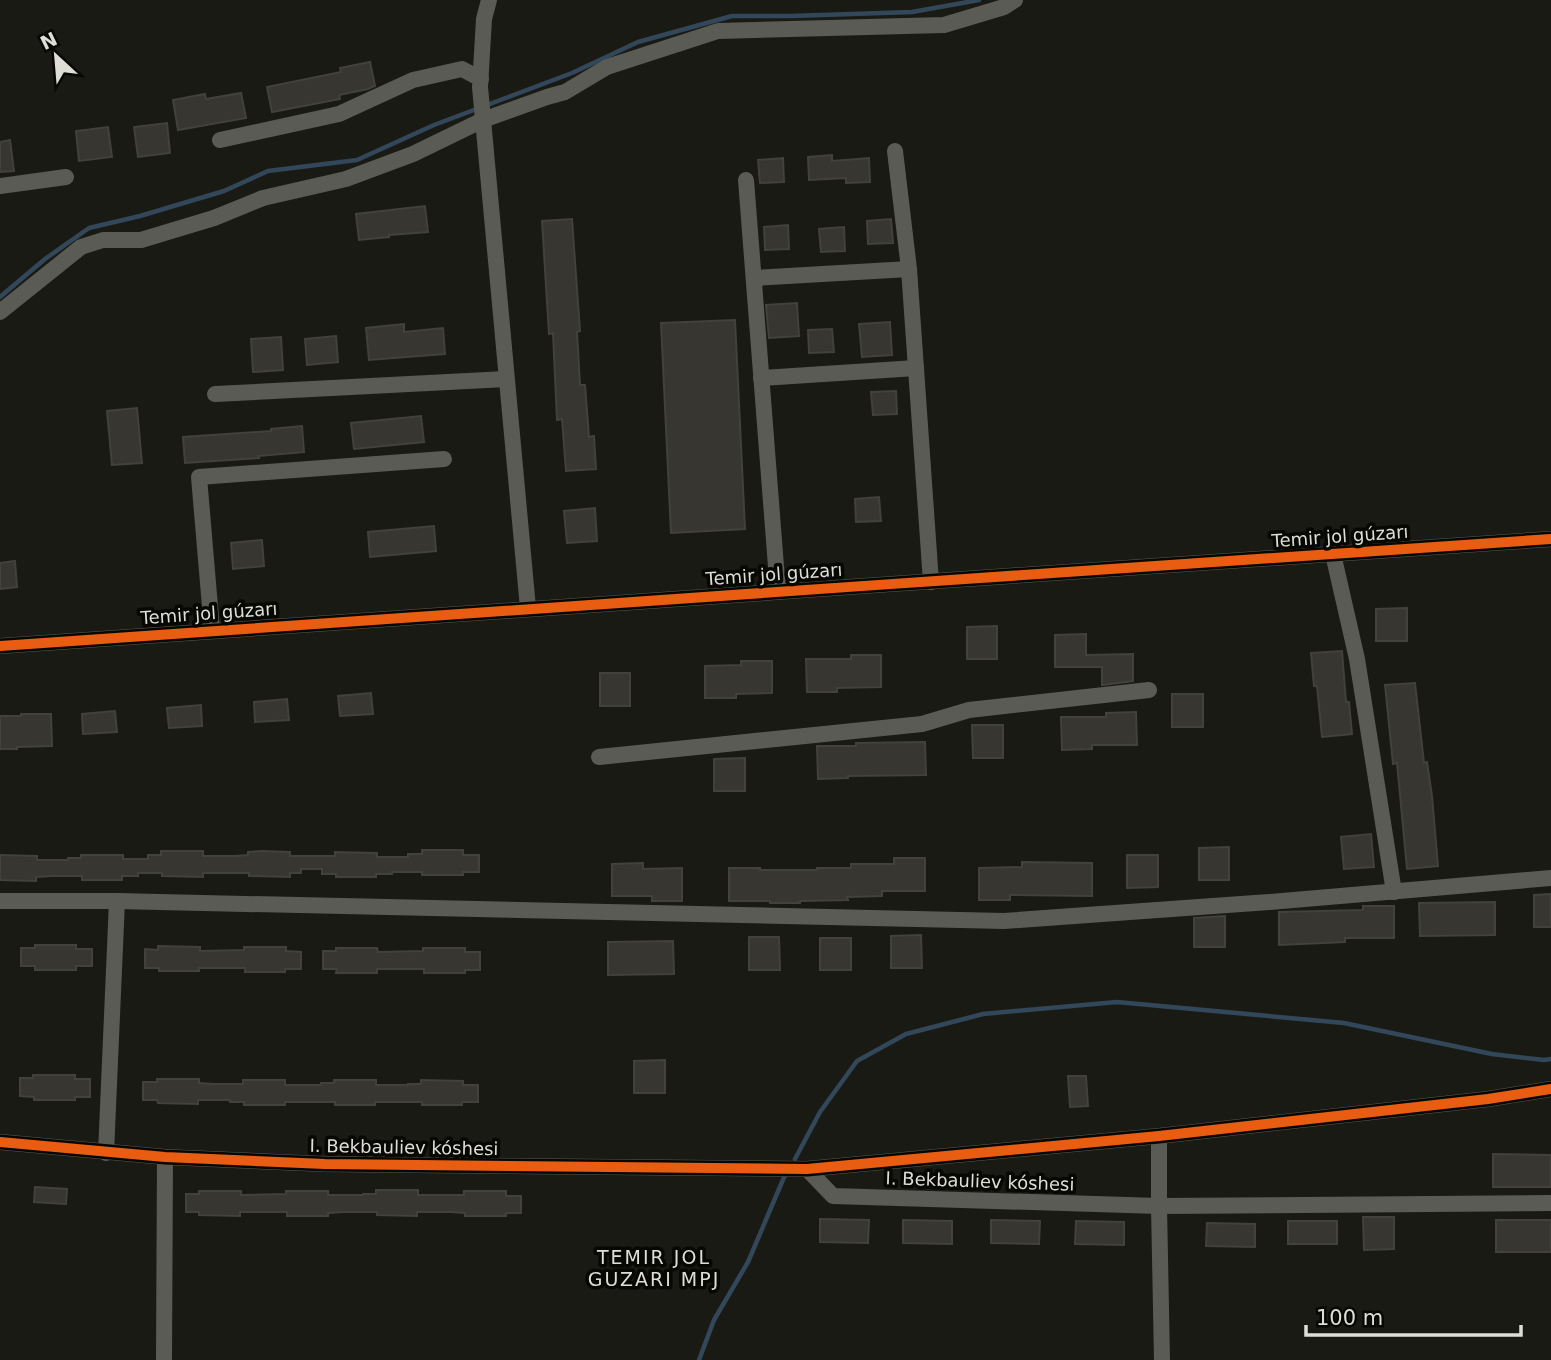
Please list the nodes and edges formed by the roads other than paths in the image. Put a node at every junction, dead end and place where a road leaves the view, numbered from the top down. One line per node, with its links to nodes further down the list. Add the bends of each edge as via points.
1 (489, 0): 3 (street)
2 (1015, 0): 4 (street, via 944,25 718,31 607,67 565,92)
3 (480, 83): 4 (street); 5 (street, via 462,69 413,80 339,114)
4 (483, 120): 12 (street, via 413,154 346,179 263,198 141,240 103,240 80,247); 15 (street)
5 (220, 140)
6 (895, 150): 10 (street)
7 (65, 177): 9 (street)
8 (746, 180): 11 (street)
9 (0, 186)
10 (909, 270): 11 (street); 13 (street)
11 (754, 278): 14 (street)
12 (0, 312)
13 (916, 368): 14 (street); 20 (street)
14 (761, 378): 21 (street)
15 (506, 379): 16 (street); 22 (street)
16 (215, 394)
17 (444, 459): 23 (street, via 200,477)
18 (1551, 538): 19 (street, Temir jol gúzarı)
19 (1334, 554): 20 (street, Temir jol gúzarı); 28 (street, via 1357,659)
20 (932, 582): 21 (street, Temir jol gúzarı)
21 (778, 592): 22 (street, Temir jol gúzarı)
22 (528, 607): 23 (street, Temir jol gúzarı)
23 (212, 630): 24 (street, Temir jol gúzarı)
24 (0, 646)
25 (1149, 690): 26 (street, via 970,710 922,724)
26 (599, 757)
27 (1551, 878): 28 (street)
28 (1394, 892): 30 (street, via 1004,921)
29 (0, 901): 30 (street)
30 (117, 901): 34 (street)
31 (1551, 1089): 32 (street)
32 (1159, 1136): 36 (street); 38 (street)
33 (0, 1142): 34 (street, I. Bekbauliev kóshesi)
34 (106, 1153): 35 (street, I. Bekbauliev kóshesi)
35 (165, 1157): 36 (street, I. Bekbauliev kóshesi, via 325,1164); 39 (street)
36 (807, 1169): 38 (street, I. Bekbauliev kóshesi, via 833,1196)
37 (1551, 1202): 38 (street, I. Bekbauliev kóshesi)
38 (1159, 1206): 40 (street)
39 (164, 1360)
40 (1162, 1360)

